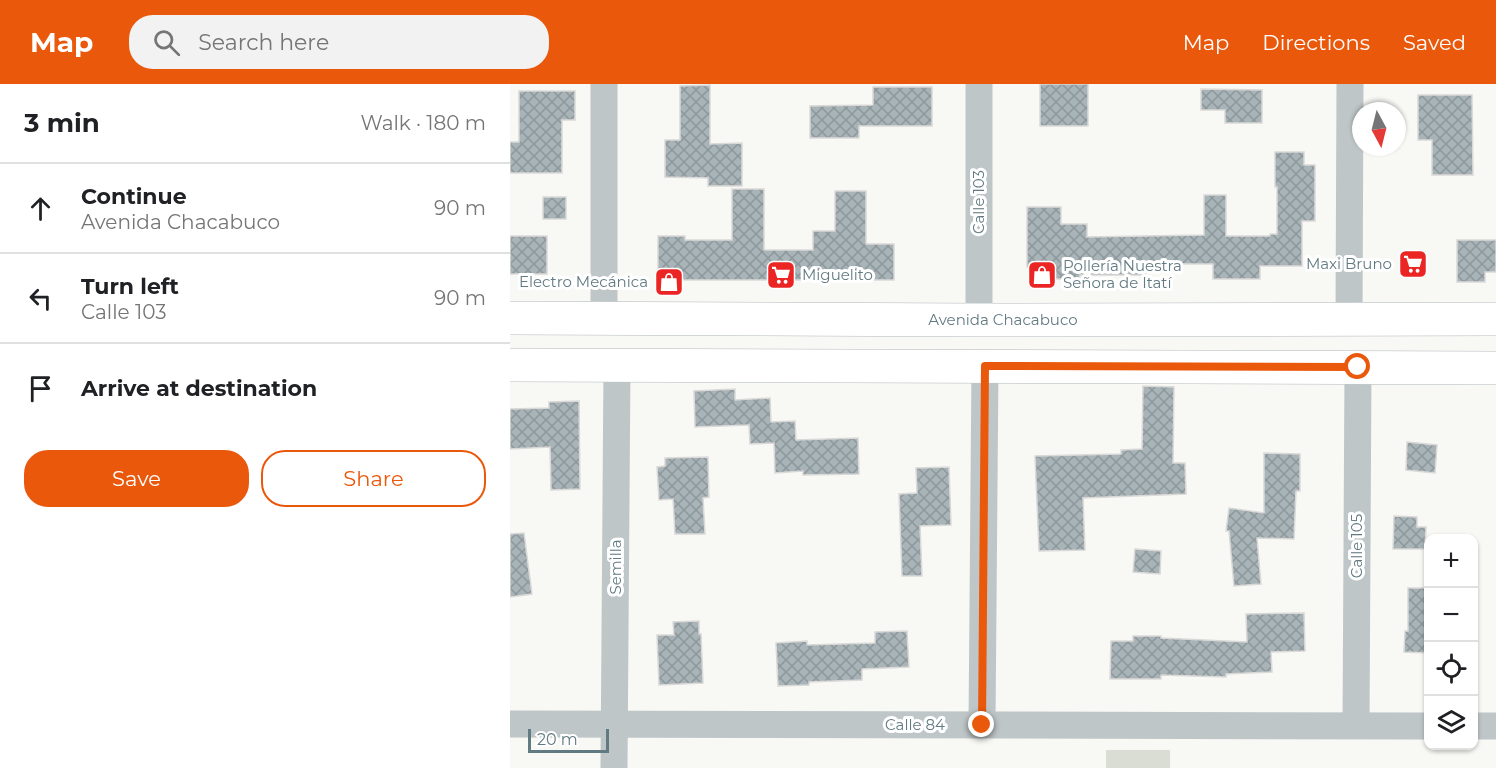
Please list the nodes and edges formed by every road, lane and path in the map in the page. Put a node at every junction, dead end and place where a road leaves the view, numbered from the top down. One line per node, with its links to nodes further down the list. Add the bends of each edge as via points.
1 (604, 84): 5 (street)
2 (979, 84): 6 (street, Calle 103)
3 (1350, 84): 7 (street)
4 (510, 318): 5 (main road, Avenida Chacabuco)
5 (604, 319): 6 (main road, Avenida Chacabuco)
6 (979, 320): 7 (main road, Avenida Chacabuco)
7 (1349, 320): 8 (main road, Avenida Chacabuco)
8 (1496, 320)
9 (510, 365): 10 (main road)
10 (617, 365): 11 (main road); 15 (street, Semilla)
11 (985, 366): 12 (main road); 16 (street)
12 (1358, 367): 13 (main road); 17 (street, Calle 105)
13 (1496, 368)
14 (510, 723): 15 (street, Calle 84)
15 (615, 724): 16 (street, Calle 84); 21 (street, Semilla)
16 (982, 725): 17 (street, Calle 84)
17 (1356, 726): 18 (street, Calle 84)
18 (1424, 726)
19 (1478, 726): 20 (street)
20 (1496, 726)
21 (614, 768)

